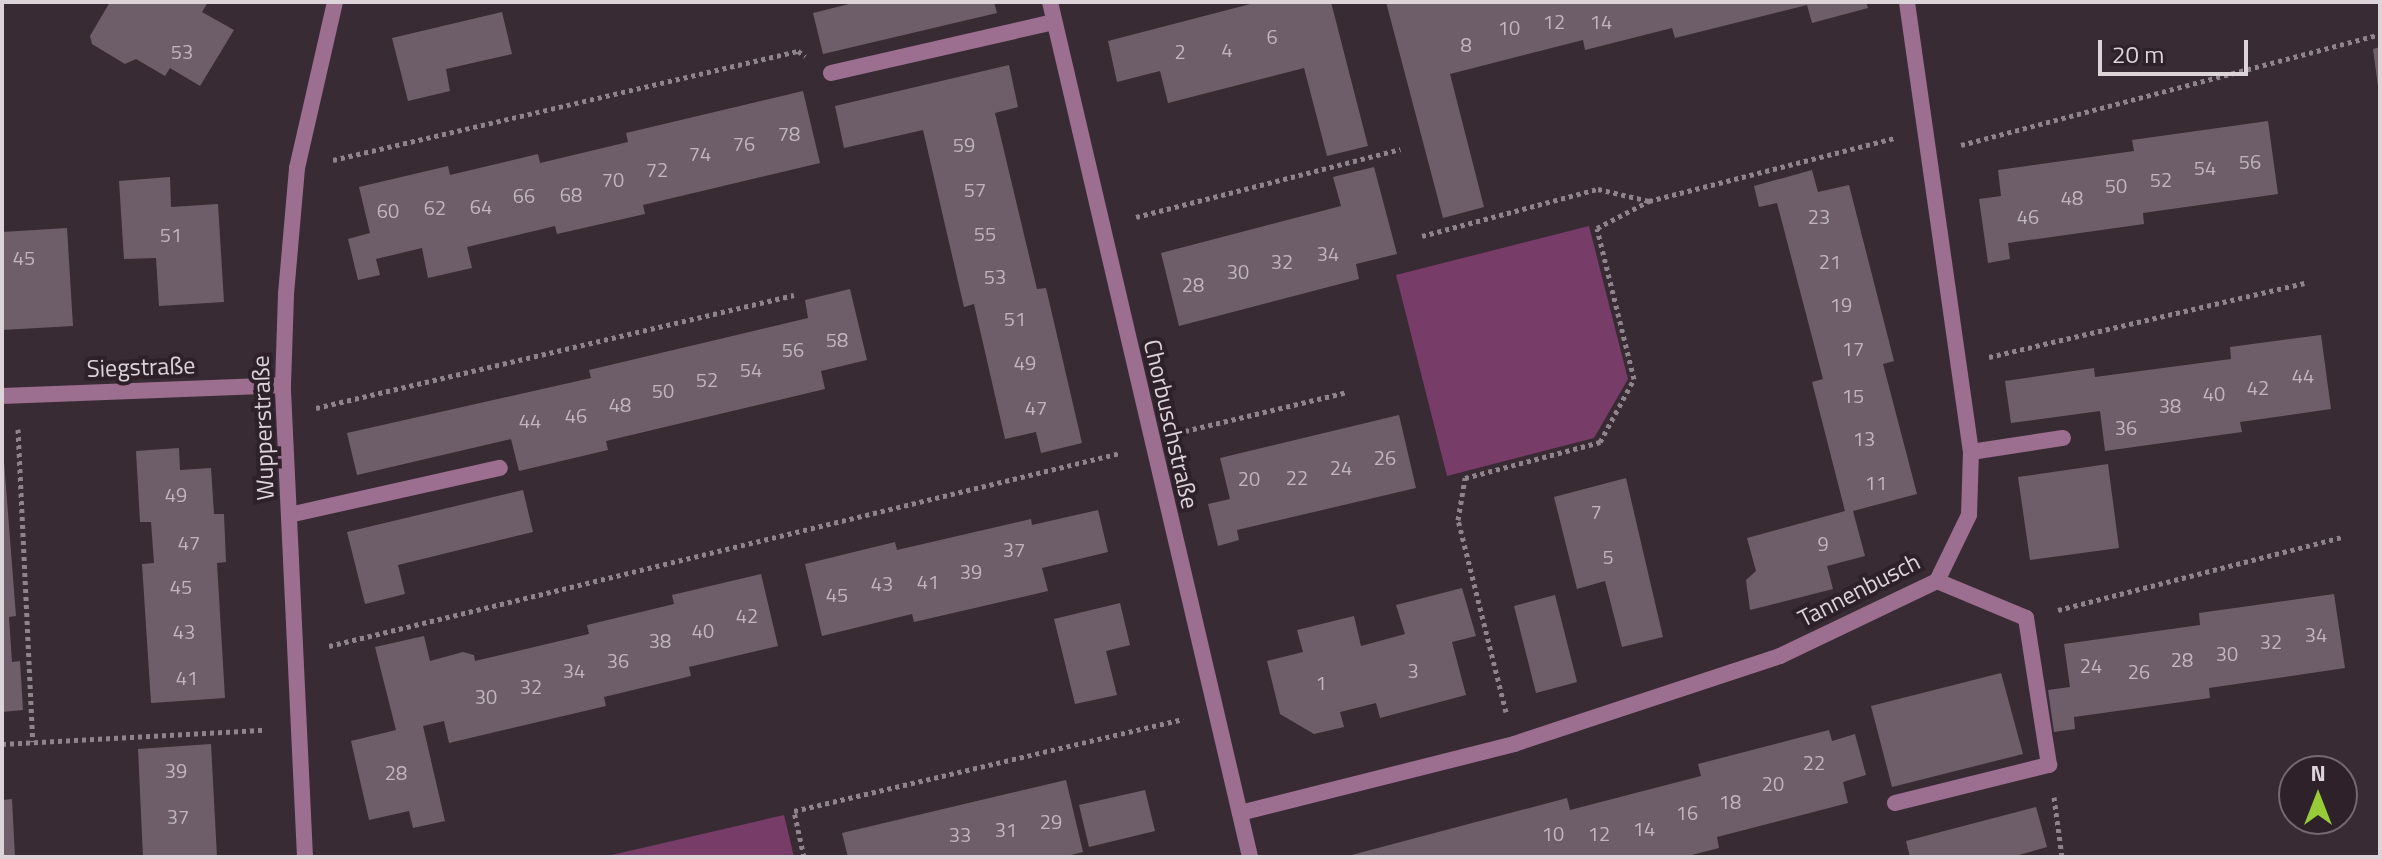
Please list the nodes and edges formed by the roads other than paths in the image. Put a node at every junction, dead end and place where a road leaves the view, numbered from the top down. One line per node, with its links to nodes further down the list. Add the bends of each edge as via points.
1 (335, 2): 6 (street, Wupperstraße, via 297,168)
2 (1050, 2): 4 (street, Chorbuschstraße)
3 (1907, 2): 9 (street, Tannenbusch)
4 (1054, 22): 5 (street); 14 (street, Chorbuschstraße)
5 (831, 73)
6 (283, 385): 7 (street, Siegstraße); 11 (street, Wupperstraße)
7 (9, 396)
8 (2063, 438): 9 (street)
9 (1971, 452): 12 (street, Tannenbusch, via 1969,515)
10 (500, 468): 11 (street)
11 (289, 515): 15 (street, Wupperstraße)
12 (1937, 581): 13 (street, via 2026,618 2049,765); 14 (street, Tannenbusch, via 1780,656 1514,744)
13 (1895, 803)
14 (1240, 813): 16 (street, Chorbuschstraße)
15 (305, 857)
16 (1250, 857)

